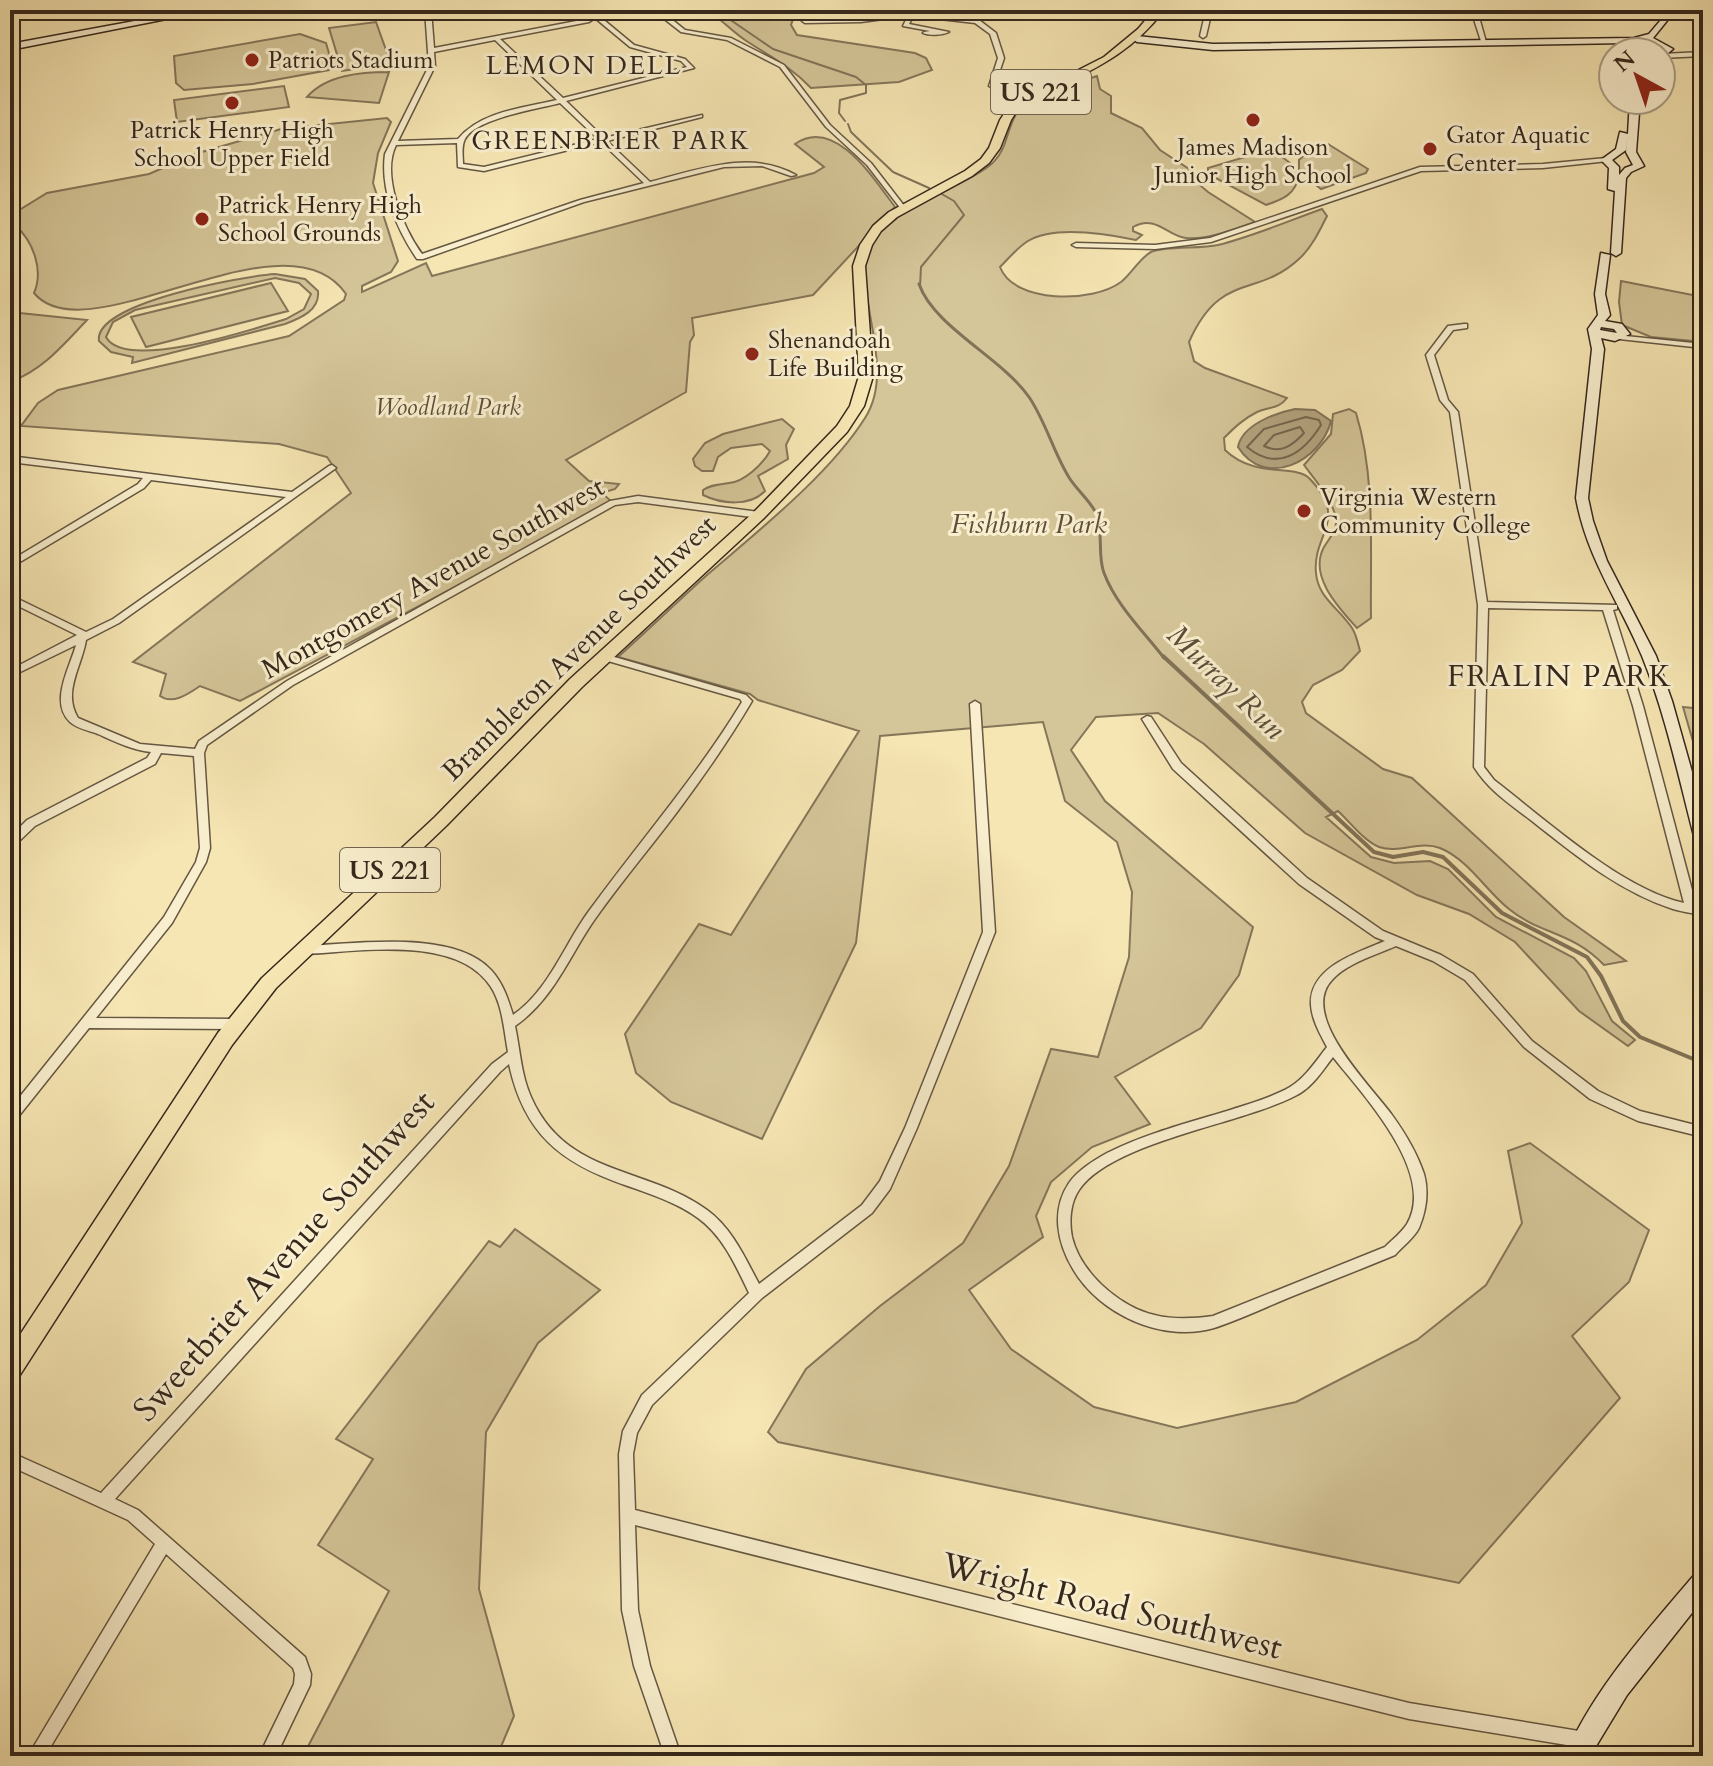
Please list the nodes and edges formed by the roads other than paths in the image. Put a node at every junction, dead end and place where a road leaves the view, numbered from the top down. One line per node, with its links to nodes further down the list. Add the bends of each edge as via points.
1 (19, 10): 15 (main road)
2 (208, 10): 12 (main road)
3 (430, 10): 31 (street)
4 (604, 10): 16 (street)
5 (656, 10): 47 (street, via 683,31 729,39 782,66)
6 (962, 10): 18 (street)
7 (1159, 10): 24 (main road, Brambleton Avenue Southwest / US 221)
8 (1209, 10): 20 (street)
9 (1221, 10): 10 (street)
10 (1231, 10)
11 (1474, 10): 26 (street)
12 (191, 12): 29 (main road)
13 (912, 13): 17 (street); 18 (street); 19 (street, via 905,25 946,32)
14 (1668, 13): 21 (main road); 22 (main road)
15 (10, 17)
16 (597, 17): 23 (street); 34 (street, via 627,43 683,60 691,68)
17 (805, 21)
18 (976, 21): 35 (street, via 993,33 1001,55 992,86)
19 (926, 33)
20 (1203, 36)
21 (1655, 36)
22 (1665, 36)
23 (497, 39): 31 (street); 34 (street)
24 (1137, 39): 26 (main road, via 1213,47); 35 (main road, Brambleton Avenue Southwest / US 221, via 1096,68)
25 (1541, 40): 26 (main road); 27 (main road); 28 (main road)
26 (1484, 41)
27 (1597, 42)
28 (1597, 44)
29 (10, 47)
30 (1677, 47): 32 (street)
31 (433, 50): 41 (street, via 430,76)
32 (1703, 54): 33 (street)
33 (1677, 55)
34 (561, 101): 39 (street); 40 (street, via 489,119)
35 (1024, 101): 47 (main road, Brambleton Avenue Southwest / US 221, via 1006,115 999,145 988,159)
36 (700, 116): 39 (street)
37 (1623, 116): 43 (main road, via 1622,148)
38 (1634, 116): 42 (main road)
39 (601, 140): 40 (street, via 477,170 459,164); 46 (street)
40 (460, 141): 41 (street)
41 (394, 143): 46 (street, via 385,164 386,178 412,246 424,257 555,210)
42 (1631, 158): 43 (main road); 44 (main road, via 1639,166)
43 (1612, 162): 44 (main road); 48 (street, via 1420,169 1211,240 1155,247); 49 (main road)
44 (1628, 170): 49 (main road, via 1621,178)
45 (793, 175): 46 (street, via 771,166 736,163)
46 (649, 184)
47 (903, 208): 59 (main road, Brambleton Avenue Southwest / US 221, via 875,231 861,257 867,362 857,406 842,429)
48 (1076, 245)
49 (1611, 254): 51 (main road, via 1600,294 1604,315); 52 (main road)
50 (1464, 326): 62 (street, via 1451,328 1430,359 1444,400 1454,412)
51 (1599, 329): 52 (main road); 54 (main road)
52 (1616, 332): 53 (street); 54 (main road)
53 (1703, 346)
54 (1598, 349): 64 (main road, via 1582,498 1594,553)
55 (10, 459): 57 (street)
56 (332, 468): 58 (street)
57 (150, 476): 58 (street); 60 (street)
58 (293, 495): 65 (street)
59 (759, 515): 66 (main road, Brambleton Avenue Southwest / US 221); 71 (street, Montgomery Avenue Southwest, via 638,499 613,503 274,692 210,737)
60 (10, 565)
61 (10, 598): 65 (street, via 79,630)
62 (1483, 605): 63 (street); 74 (street, via 1477,758 1483,775 1622,880 1656,900)
63 (1607, 607): 64 (street); 74 (street)
64 (1624, 607): 72 (main road, via 1658,682)
65 (82, 640): 67 (street); 70 (street, via 66,691 68,713 109,738)
66 (604, 657): 77 (main road, Brambleton Avenue Southwest / US 221); 79 (street, via 746,698 720,743 533,1005)
67 (10, 674)
68 (975, 704): 85 (street, via 989,907 986,944 878,1196)
69 (1147, 719): 76 (street, via 1177,766 1270,853)
70 (157, 751): 71 (street); 73 (street, via 151,761 31,823)
71 (199, 753): 78 (street, via 205,848 201,862 168,920)
72 (1703, 840)
73 (10, 843)
74 (1691, 909): 75 (street)
75 (1703, 911)
76 (1394, 942): 81 (street, via 1345,961 1326,976 1318,1005); 84 (street, via 1469,977 1538,1053 1594,1095 1638,1116)
77 (304, 950): 79 (street, via 415,949 458,955 493,980); 80 (main road, Brambleton Avenue Southwest / US 221)
78 (86, 1023): 80 (street); 83 (street)
79 (510, 1023): 82 (street)
80 (236, 1024): 86 (main road, Brambleton Avenue Southwest / US 221)
81 (1333, 1048): 81 (street, via 1400,1137 1418,1173 1419,1221 1404,1241 1213,1322 1179,1326 1113,1302 1079,1269 1064,1218 1074,1186 1113,1157 1296,1089)
82 (513, 1055): 85 (street, via 523,1093 549,1135 578,1159 703,1214 723,1234); 88 (street, Sweetbrier Avenue Southwest)
83 (10, 1118)
84 (1703, 1132)
85 (757, 1294): 89 (street, via 679,1366 636,1416 626,1454)
86 (10, 1370)
87 (10, 1459): 88 (street)
88 (103, 1501): 90 (street, via 133,1515)
89 (628, 1516): 92 (street, Wright Road Southwest, via 1409,1711); 95 (street, via 632,1626)
90 (163, 1545): 93 (street, via 299,1663 302,1685); 94 (street)
91 (1703, 1582): 92 (main road, via 1635,1662)
92 (1581, 1748)
93 (269, 1752)
94 (36, 1756)
95 (673, 1756)

